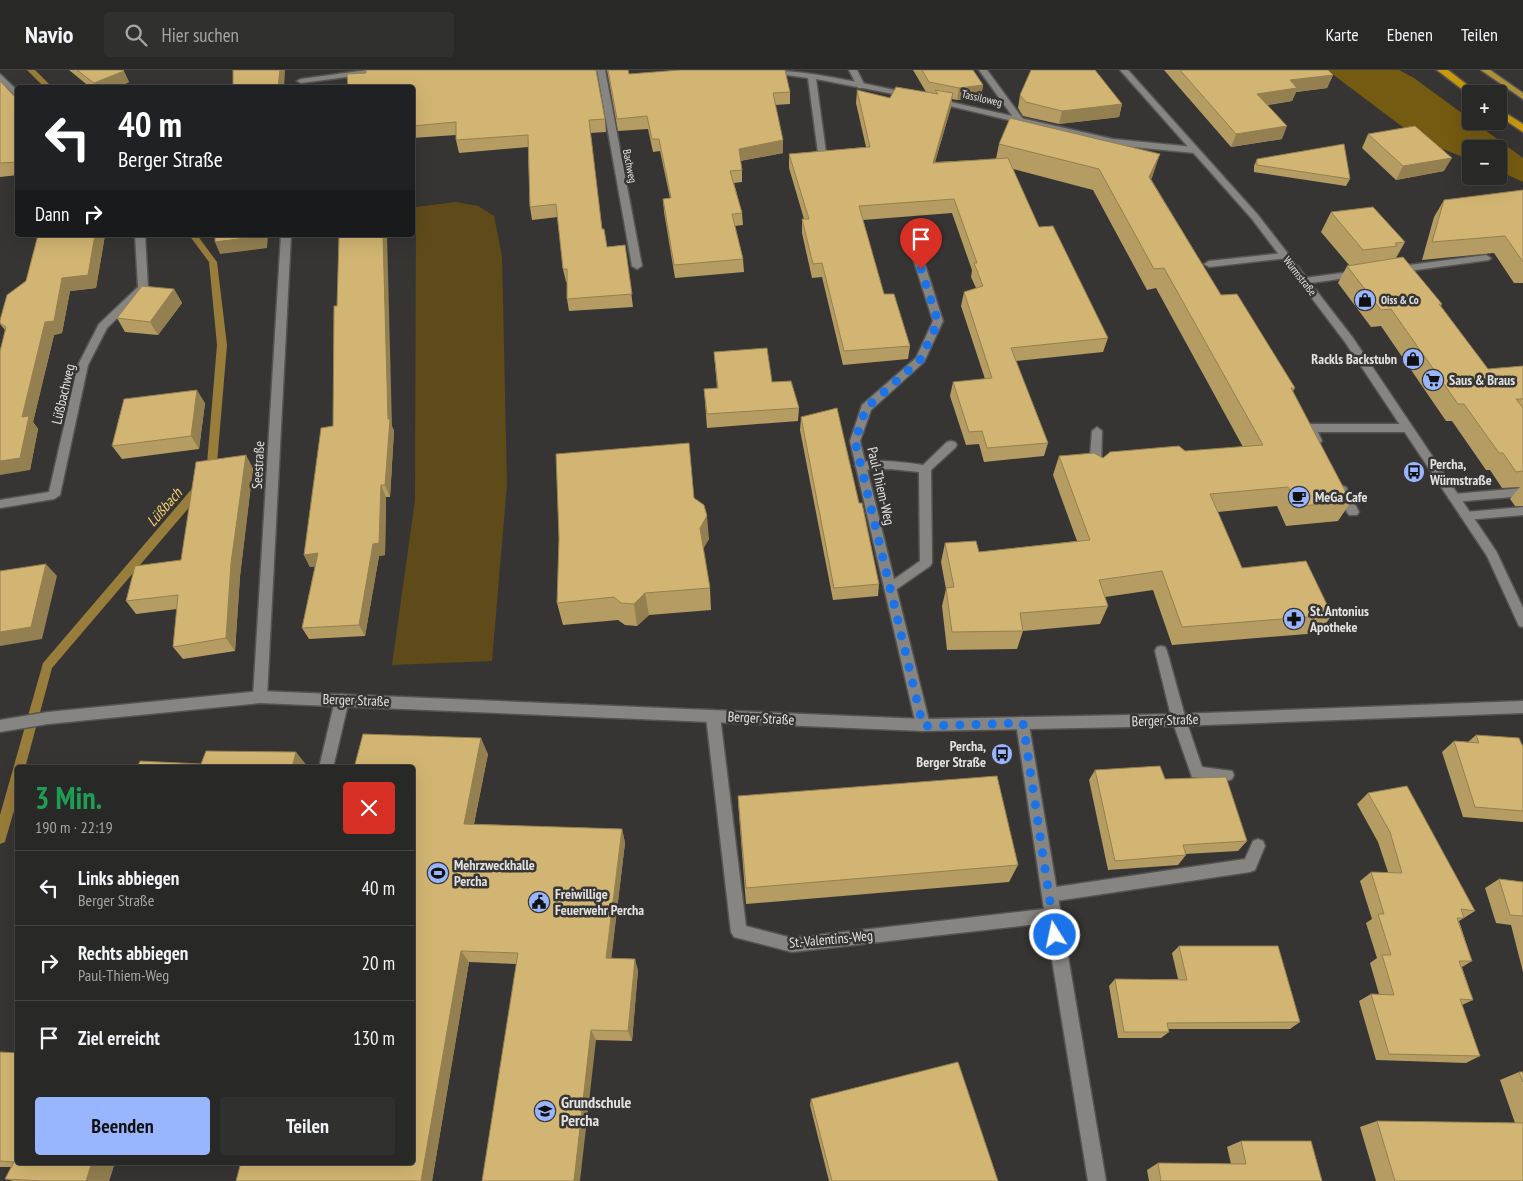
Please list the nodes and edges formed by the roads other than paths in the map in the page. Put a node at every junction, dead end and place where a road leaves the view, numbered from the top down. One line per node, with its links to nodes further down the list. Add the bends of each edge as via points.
1 (301, 70): 12 (street)
2 (385, 70): 12 (street)
3 (601, 70): 28 (street, Bachweg)
4 (764, 70): 11 (street, Tassiloweg)
5 (853, 70): 14 (street)
6 (983, 70): 18 (street)
7 (1124, 70): 20 (street, Würmstraße)
8 (1442, 70): 13 (highway)
9 (1485, 70): 16 (main road)
10 (0, 76): 15 (street)
11 (812, 76): 14 (street, Tassiloweg); 21 (street)
12 (301, 84)
13 (1462, 85)
14 (861, 86): 18 (street, Tassiloweg)
15 (15, 93)
16 (1523, 97)
17 (1507, 118): 19 (highway)
18 (1019, 119): 20 (street, Tassiloweg, via 1113,142)
19 (1523, 129)
20 (1194, 150): 25 (street, Würmstraße, via 1255,217)
21 (823, 160)
22 (140, 237): 40 (street, Lüßbachweg, via 143,288 103,326 83,365 54,495)
23 (286, 237): 47 (street, Seestraße)
24 (916, 252): 34 (street, Paul-Thiem-Weg, via 938,322 920,360 866,408 855,441)
25 (1284, 256): 27 (street); 29 (street, Würmstraße)
26 (1486, 258): 29 (street)
27 (1209, 264)
28 (637, 266)
29 (1304, 281): 30 (street, Würmstraße, via 1349,340)
30 (1408, 428): 33 (street, via 1308,423); 39 (street, Würmstraße)
31 (1097, 431): 36 (street)
32 (951, 445): 35 (street)
33 (1323, 453)
34 (861, 466): 35 (street); 44 (street, Paul-Thiem-Weg)
35 (924, 469): 44 (street, via 926,564)
36 (1095, 472)
37 (1336, 478): 42 (street)
38 (1523, 492): 39 (street)
39 (1454, 498): 43 (street, Würmstraße)
40 (0, 504)
41 (1523, 511): 43 (street)
42 (1353, 512)
43 (1466, 516): 45 (street, Würmstraße, via 1492,554)
44 (890, 588): 54 (street, Paul-Thiem-Weg)
45 (1523, 622)
46 (1161, 650): 51 (street)
47 (260, 697): 48 (street, Berger Straße); 53 (street, Berger Straße, via 48,718)
48 (342, 700): 50 (street, Berger Straße); 55 (street)
49 (1523, 707): 51 (street, Berger Straße)
50 (713, 716): 54 (street, Berger Straße); 59 (street, St.-Valentins-Weg, via 739,932 792,945)
51 (1179, 720): 52 (street, Berger Straße); 56 (street, via 1196,773)
52 (1023, 723): 54 (street, Berger Straße); 58 (street)
53 (0, 726)
54 (923, 726)
55 (327, 765)
56 (1227, 775)
57 (1258, 846): 58 (street, via 1250,865)
58 (1049, 895): 59 (street)
59 (1052, 915): 60 (street)
60 (1097, 1181)

